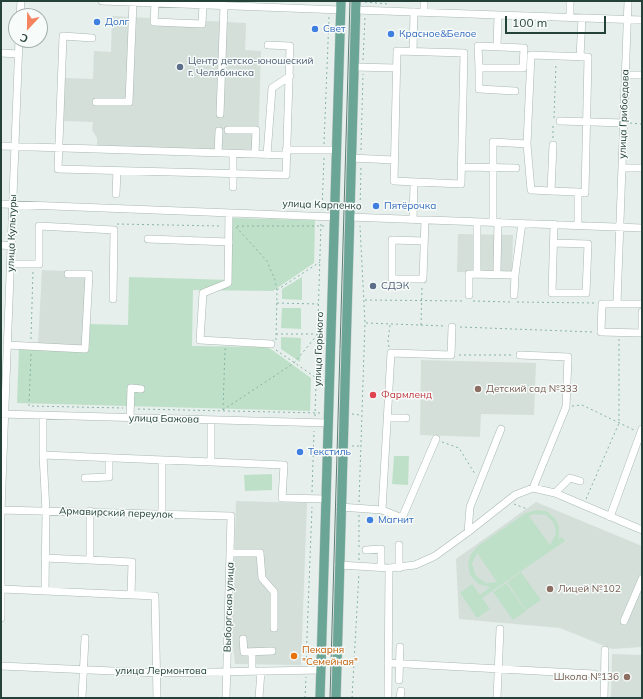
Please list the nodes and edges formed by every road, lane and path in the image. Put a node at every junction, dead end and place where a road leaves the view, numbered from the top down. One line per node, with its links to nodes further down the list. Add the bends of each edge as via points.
1 (102, 1): 6 (street)
2 (365, 1): 12 (path)
3 (424, 1): 15 (street)
4 (570, 1): 17 (street)
5 (628, 1): 19 (street, улица Грибоедова)
6 (133, 2): 7 (street); 37 (street, via 129,102)
7 (155, 3): 8 (street); 8 (street, via 154,22 202,24)
8 (203, 4): 10 (street)
9 (245, 4): 10 (street); 13 (street)
10 (224, 5): 38 (street)
11 (341, 5): 12 (main road); 13 (street); 51 (main road, улица Горького)
12 (359, 7): 14 (street); 30 (main road); 30 (path)
13 (329, 9): 50 (path)
14 (414, 12): 15 (street); 25 (street)
15 (424, 12): 16 (street)
16 (498, 15): 17 (street); 23 (street)
17 (570, 17): 18 (street)
18 (582, 18): 19 (street); 29 (street)
19 (627, 19): 20 (street); 33 (street, улица Грибоедова)
20 (642, 20)
21 (92, 38): 49 (street, via 63,36)
22 (268, 45): 35 (street, via 290,46)
23 (497, 47): 32 (street, via 478,46); 32 (street, via 524,48 523,68)
24 (18, 48): 27 (street, улица Культуры)
25 (413, 51): 31 (street, via 397,51); 60 (street, via 464,53)
26 (1, 53): 27 (street)
27 (18, 54): 48 (street, улица Культуры)
28 (556, 57): 29 (street); 45 (street, via 530,55); 46 (path)
29 (580, 57): 40 (street, via 588,57)
30 (359, 67): 31 (street); 57 (main road); 58 (path)
31 (396, 68): 59 (street)
32 (478, 68): 36 (street, via 479,89)
33 (625, 75): 34 (street); 41 (street, улица Грибоедова)
34 (642, 75)
35 (290, 76): 52 (street); 56 (street, via 272,88)
36 (515, 92)
37 (96, 102)
38 (220, 114)
39 (560, 121): 40 (street)
40 (586, 122): 41 (street); 70 (street, via 585,193)
41 (624, 123): 42 (path); 63 (street, улица Грибоедова)
42 (642, 124)
43 (228, 130): 55 (street, via 256,130)
44 (219, 131): 53 (street)
45 (527, 144): 61 (street, via 493,142); 69 (street, via 531,190)
46 (553, 144): 69 (street)
47 (1, 146): 48 (street)
48 (15, 147): 49 (street); 73 (street, улица Культуры)
49 (58, 148): 53 (street); 65 (street, via 58,169)
50 (324, 150): 51 (street); 52 (street); 75 (path)
51 (335, 150): 79 (main road, улица Горького)
52 (286, 152): 56 (street); 66 (street, via 286,175)
53 (218, 153): 54 (street)
54 (233, 154): 55 (street); 66 (street)
55 (256, 154): 56 (street)
56 (267, 154)
57 (351, 158): 58 (street); 80 (main road)
58 (361, 159): 59 (street); 76 (path)
59 (394, 160): 67 (street, via 394,181)
60 (461, 167): 61 (street); 67 (street, via 461,184)
61 (493, 168): 62 (street); 82 (street)
62 (516, 168)
63 (622, 168): 64 (street); 90 (street, улица Грибоедова)
64 (642, 168)
65 (116, 170): 66 (street); 71 (street)
66 (233, 174): 68 (street)
67 (414, 182): 77 (street)
68 (233, 188)
69 (551, 191): 70 (street)
70 (578, 192): 86 (street)
71 (116, 194)
72 (1, 204): 73 (street, улица Карпенко)
73 (13, 205): 74 (street, улица Карпенко); 97 (street, улица Культуры)
74 (229, 213): 75 (street, улица Карпенко); 87 (street)
75 (322, 216): 79 (street, улица Карпенко); 88 (path)
76 (359, 218): 77 (street, улица Карпенко); 80 (street, улица Карпенко); 89 (path)
77 (413, 220): 78 (street, улица Карпенко)
78 (425, 220): 81 (street, улица Карпенко); 93 (street)
79 (333, 222): 80 (main road, улица Карпенко); 88 (path); 149 (main road, улица Горького)
80 (349, 222): 89 (path); 150 (main road)
81 (477, 222): 82 (street, улица Карпенко); 101 (street)
82 (495, 222): 83 (street, улица Карпенко); 102 (street)
83 (522, 223): 85 (street, улица Карпенко); 104 (street)
84 (112, 224): 87 (path)
85 (554, 224): 86 (street, улица Карпенко); 95 (street)
86 (578, 225): 90 (street, улица Карпенко)
87 (229, 226): 94 (street)
88 (321, 226): 98 (path); 106 (path, via 236,226 267,261)
89 (360, 227): 110 (path)
90 (620, 227): 91 (street, улица Карпенко); 115 (street, улица Грибоедова)
91 (642, 228)
92 (148, 239): 94 (street)
93 (424, 241): 105 (street); 105 (street, via 392,240 392,279)
94 (229, 242): 128 (street, via 228,283 203,293 200,340)
95 (554, 244): 95 (street, via 552,293 586,293 588,244)
96 (1, 245): 97 (street)
97 (12, 246): 99 (street, улица Культуры)
98 (320, 262): 106 (path); 113 (path)
99 (11, 264): 100 (street); 118 (street, улица Культуры)
100 (33, 264): 109 (street, via 39,264 40,226 114,230); 130 (path)
101 (477, 270)
102 (497, 270)
103 (68, 274): 130 (street, via 89,274 85,349)
104 (515, 275): 107 (street, via 469,274); 108 (street)
105 (422, 279): 111 (path)
106 (277, 290): 112 (path)
107 (469, 295)
108 (514, 295)
109 (113, 298)
110 (364, 300): 111 (path); 119 (path)
111 (422, 301): 114 (path); 121 (path)
112 (277, 303): 113 (path); 126 (path)
113 (318, 304): 127 (path)
114 (602, 304): 115 (street); 123 (street)
115 (617, 304): 116 (street)
116 (642, 304)
117 (642, 312): 125 (street)
118 (5, 321): 129 (street, улица Культуры)
119 (365, 323): 120 (path); 169 (path)
120 (391, 324): 121 (path); 132 (path, via 388,341)
121 (421, 325): 122 (path)
122 (452, 326): 123 (path); 133 (street)
123 (601, 332): 124 (street)
124 (619, 332): 125 (street); 151 (path)
125 (642, 332)
126 (276, 334): 127 (path); 135 (path, via 276,350)
127 (318, 334): 135 (path); 136 (path)
128 (271, 344)
129 (7, 345): 130 (street); 142 (street, улица Культуры)
130 (31, 346): 139 (path, via 29,406)
131 (232, 349): 140 (path, via 224,349)
132 (391, 353): 133 (street); 145 (street)
133 (451, 355): 134 (path)
134 (520, 355): 138 (street, via 568,357)
135 (294, 363): 136 (path); 140 (path)
136 (316, 377): 141 (path)
137 (141, 389): 139 (street, via 131,388)
138 (566, 406): 151 (path, via 582,405); 162 (street)
139 (130, 408): 140 (path); 144 (street)
140 (223, 410): 141 (path)
141 (315, 413): 148 (path)
142 (3, 414): 143 (street, улица Бажова); 171 (street, улица Культуры)
143 (43, 416): 144 (street, улица Бажова); 155 (street)
144 (130, 418): 147 (street, улица Бажова)
145 (388, 418): 146 (street); 172 (street)
146 (406, 418)
147 (211, 420): 148 (street, улица Бажова); 158 (street)
148 (314, 422): 149 (street, улица Бажова); 164 (path)
149 (328, 423): 150 (main road); 165 (main road, улица Горького)
150 (343, 423): 168 (main road)
151 (619, 423): 153 (path); 167 (path)
152 (501, 429): 160 (street)
153 (642, 431): 177 (street)
154 (436, 439): 160 (path, via 459,448); 172 (street, via 402,518)
155 (42, 455): 156 (street); 173 (street)
156 (109, 458): 157 (street); 159 (street, via 109,477)
157 (162, 460): 158 (street); 175 (street)
158 (211, 462): 164 (street, via 284,465 282,498)
159 (85, 478)
160 (480, 481): 179 (street, via 470,508)
161 (580, 481): 163 (street, via 570,478)
162 (533, 488): 163 (street); 166 (street, via 515,495)
163 (555, 493): 167 (street)
164 (312, 499): 165 (street); 213 (path)
165 (326, 499): 208 (main road, улица Горького)
166 (506, 502): 170 (path); 179 (street)
167 (583, 505): 177 (street)
168 (340, 507): 169 (street); 185 (main road)
169 (359, 508): 172 (street); 186 (path)
170 (527, 508)
171 (1, 510): 173 (street, Армавирский переулок); 191 (street, улица Культуры)
172 (382, 510)
173 (46, 511): 174 (street, Армавирский переулок); 183 (street)
174 (90, 511): 175 (street, Армавирский переулок); 184 (street)
175 (162, 515): 176 (street, Армавирский переулок)
176 (231, 516): 182 (street, Выборгская улица)
177 (610, 517): 178 (street)
178 (641, 527)
179 (468, 532): 189 (street, via 435,556 415,565)
180 (399, 545): 189 (street)
181 (366, 550): 187 (street, via 381,549)
182 (231, 553): 196 (street, via 260,553 262,578 274,592); 210 (street, Выборгская улица)
183 (45, 558): 184 (street); 192 (street)
184 (90, 560): 193 (street, via 132,562)
185 (339, 565): 186 (street); 223 (main road)
186 (359, 566): 187 (street); 224 (path)
187 (381, 567): 188 (street)
188 (389, 568): 189 (street); 204 (street)
189 (399, 568)
190 (642, 579): 195 (street)
191 (2, 589): 192 (street); 194 (street, улица Культуры)
192 (45, 590): 193 (street)
193 (131, 595): 214 (street, via 155,596)
194 (1, 618)
195 (624, 621)
196 (274, 628)
197 (500, 629): 207 (street)
198 (84, 638): 209 (street)
199 (243, 639): 203 (street, via 244,652)
200 (400, 647): 205 (street)
201 (604, 650): 227 (street)
202 (272, 651): 203 (street)
203 (252, 652): 211 (street)
204 (388, 663): 205 (street); 225 (street)
205 (400, 664): 207 (street); 216 (street)
206 (1, 666): 209 (street, улица Лермонтова)
207 (498, 669): 215 (street); 226 (street)
208 (320, 670): 213 (street, улица Лермонтова); 222 (main road, улица Горького)
209 (83, 671): 214 (street, улица Лермонтова); 217 (street)
210 (226, 671): 211 (street, улица Лермонтова); 214 (street, улица Лермонтова); 219 (street, Выборгская улица)
211 (252, 671): 212 (street, улица Лермонтова)
212 (261, 671): 213 (street, улица Лермонтова); 220 (street)
213 (306, 671): 221 (path)
214 (158, 673): 218 (street)
215 (594, 674)
216 (399, 680)
217 (82, 698)
218 (158, 698)
219 (226, 698)
220 (259, 698)
221 (305, 698)
222 (320, 698)
223 (336, 698)
224 (352, 698)
225 (388, 698)
226 (497, 698)
227 (604, 698)

